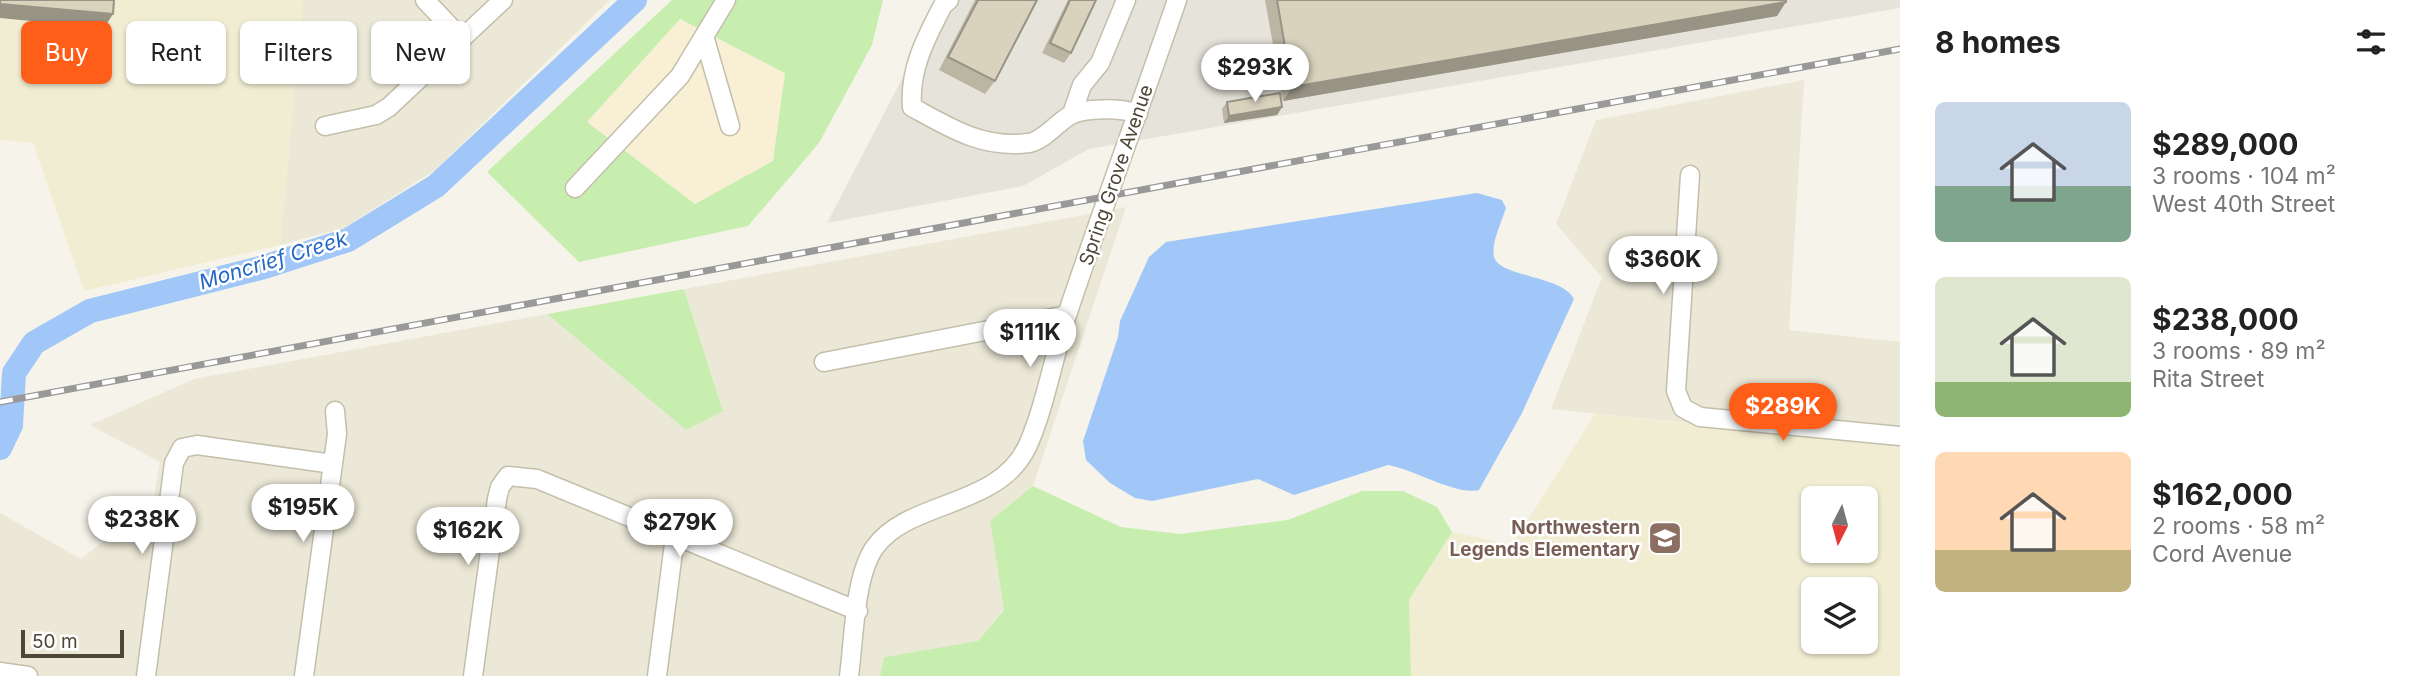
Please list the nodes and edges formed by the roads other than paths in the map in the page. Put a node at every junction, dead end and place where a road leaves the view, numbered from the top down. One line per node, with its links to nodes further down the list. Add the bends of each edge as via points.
1 (425, 0): 7 (street)
2 (503, 0): 8 (street)
3 (726, 0): 9 (street)
4 (949, 0): 11 (street, via 920,49 912,107 965,137 991,143 1032,143)
5 (1126, 0): 11 (street)
6 (1177, 0): 12 (street, Spring Grove Avenue)
7 (445, 21)
8 (470, 31)
9 (704, 36): 14 (street); 16 (street, via 680,76)
10 (414, 84): 13 (street, via 376,115)
11 (1072, 114): 12 (street, via 1124,108)
12 (1138, 114): 17 (street, Spring Grove Avenue)
13 (325, 126)
14 (730, 126)
15 (1690, 175): 20 (street, via 1676,391 1683,408 1700,416)
16 (575, 188)
17 (1067, 315): 18 (street); 23 (street, Spring Grove Avenue, via 1027,447 1010,471 984,489 898,527 875,547 863,574)
18 (824, 362)
19 (335, 411): 21 (street)
20 (1900, 436)
21 (333, 464): 26 (street, via 197,445 181,448 174,463); 27 (street)
22 (676, 536): 23 (street); 28 (street, via 537,479 508,476 497,499); 29 (street)
23 (858, 611): 30 (street, Spring Grove Avenue)
24 (0, 672): 25 (street)
25 (29, 676)
26 (146, 676)
27 (304, 676)
28 (473, 676)
29 (657, 676)
30 (849, 676)

